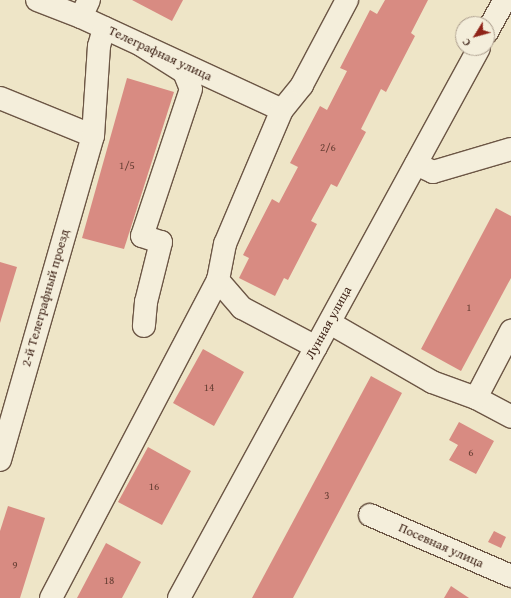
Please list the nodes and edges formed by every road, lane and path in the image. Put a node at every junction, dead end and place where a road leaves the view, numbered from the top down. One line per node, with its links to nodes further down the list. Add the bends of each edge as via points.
1 (36, 0): 4 (street, Телеграфная улица)
2 (347, 0): 10 (street, via 302,85)
3 (504, 0): 5 (street)
4 (85, 9): 6 (street, Телеграфная улица)
5 (495, 17)
6 (104, 28): 7 (street, Телеграфная улица); 11 (street, 2-й Телеграфный проезд, via 99,46)
7 (141, 45): 10 (street, Телеграфная улица); 16 (street, via 184,72 191,89 142,236 161,242)
8 (474, 56): 13 (street, Лунная улица)
9 (0, 98): 11 (street)
10 (282, 110): 14 (street, via 225,244)
11 (93, 136): 21 (street, 2-й Телеграфный проезд)
12 (510, 150): 13 (street, via 433,172)
13 (416, 164): 15 (street, Лунная улица)
14 (218, 280): 18 (street, via 242,308); 24 (street)
15 (330, 323): 18 (street, Лунная улица); 19 (street, via 432,382)
16 (144, 326)
17 (511, 331): 19 (street)
18 (316, 347): 25 (street, Лунная улица)
19 (476, 398): 20 (street)
20 (511, 417)
21 (0, 460)
22 (370, 515): 23 (street, Посевная улица)
23 (511, 576)
24 (51, 598)
25 (179, 598)

